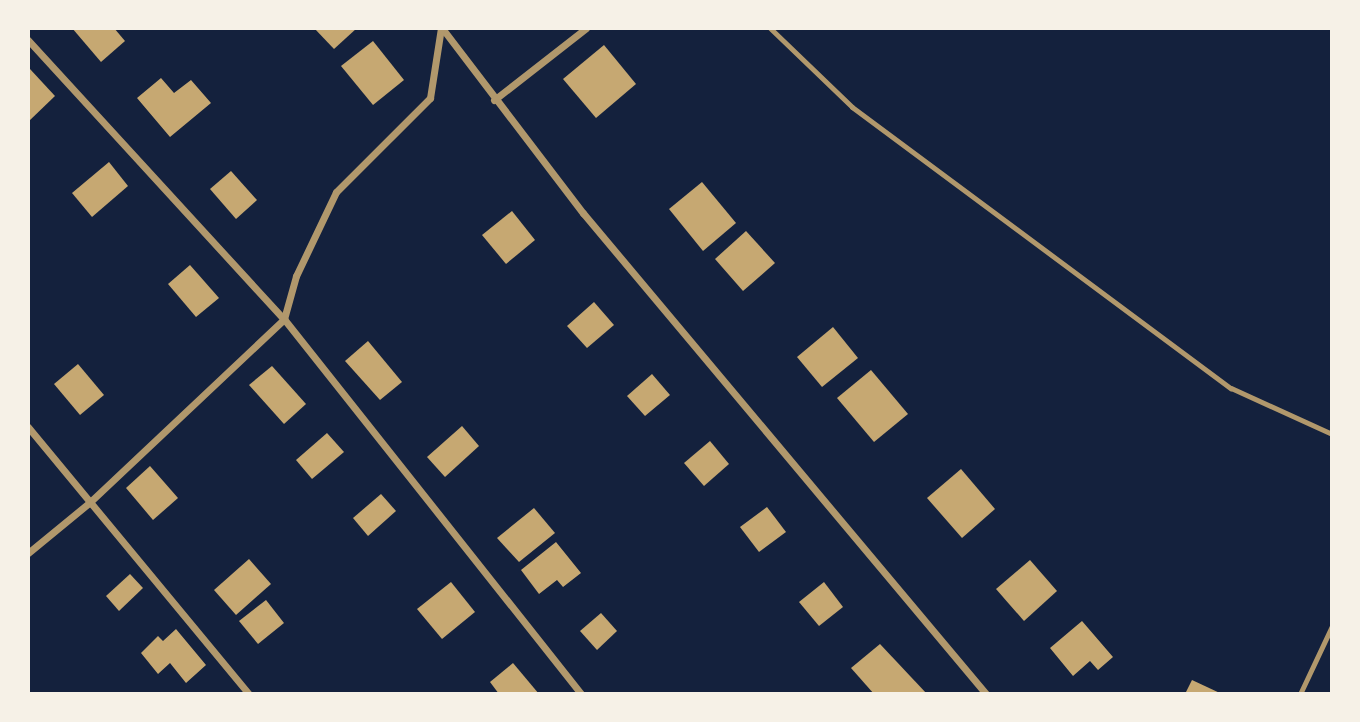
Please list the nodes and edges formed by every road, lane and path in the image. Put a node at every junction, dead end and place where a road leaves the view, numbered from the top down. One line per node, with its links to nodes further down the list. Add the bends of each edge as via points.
1 (441, 28): 5 (street); 6 (street, via 430,98 336,192 296,276)
2 (586, 28): 5 (street)
3 (771, 28): 8 (lane, via 852,107 1231,388)
4 (28, 40): 6 (street)
5 (494, 100): 14 (street, via 583,213)
6 (284, 319): 9 (street); 13 (street)
7 (28, 427): 9 (street)
8 (1332, 434)
9 (90, 502): 10 (street); 12 (street)
10 (28, 553)
11 (1332, 626): 15 (lane)
12 (249, 694)
13 (581, 694)
14 (986, 694)
15 (1300, 694)

